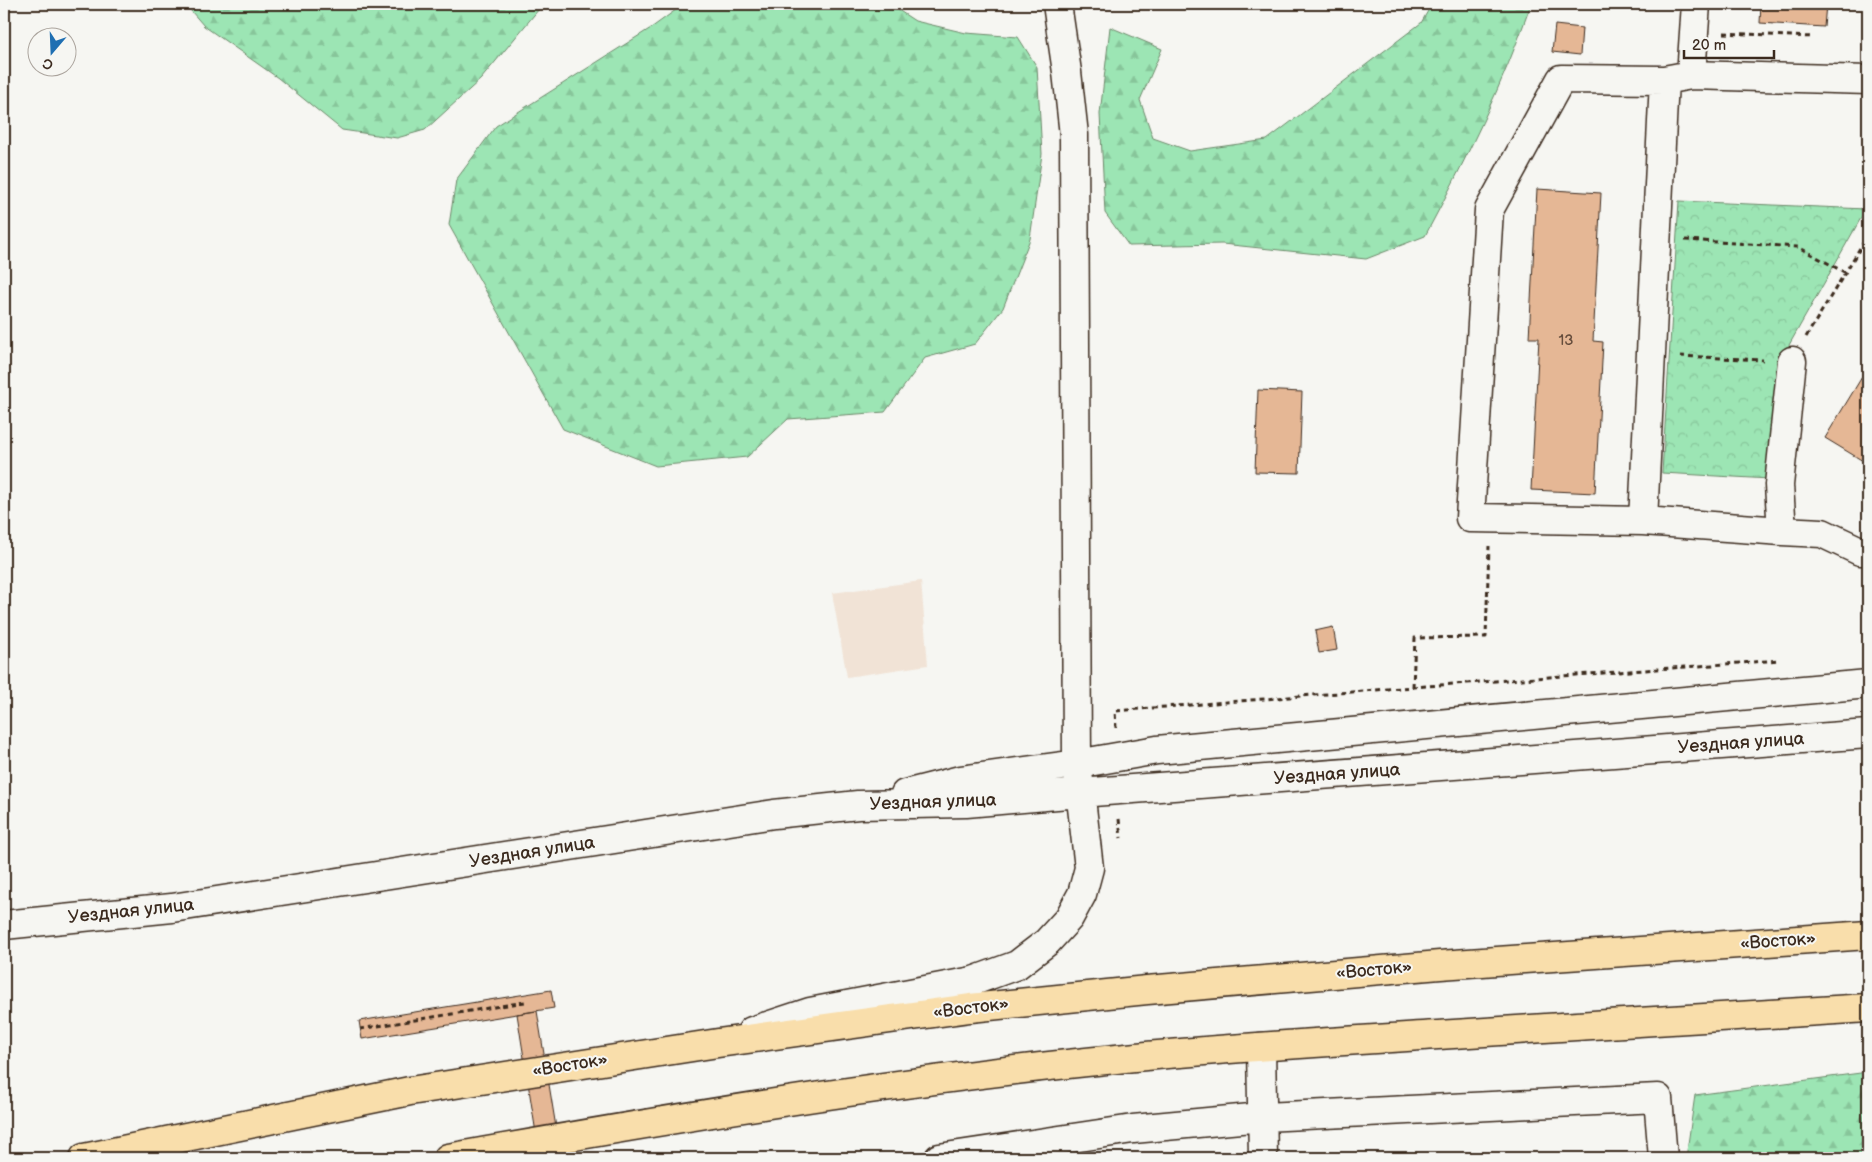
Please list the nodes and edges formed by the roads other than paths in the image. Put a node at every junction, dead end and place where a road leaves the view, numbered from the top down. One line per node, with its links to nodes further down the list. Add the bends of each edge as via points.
1 (1056, 4): 12 (street, via 1074,135)
2 (1696, 4): 3 (street)
3 (1691, 76): 4 (street); 5 (street)
4 (1664, 80): 7 (street); 7 (street, via 1561,79 1489,210 1470,518)
5 (1868, 80)
6 (1792, 361): 8 (street, via 1779,485)
7 (1643, 521): 8 (street)
8 (1782, 531): 9 (street, via 1822,533 1860,551)
9 (1868, 551)
10 (1868, 684): 12 (street, via 1157,750)
11 (1868, 734): 13 (street, Уездная улица)
12 (1077, 764): 13 (street); 14 (street, via 960,780)
13 (1079, 793): 14 (street, Уездная улица, via 966,803); 18 (street, via 1089,868 1082,894 1069,918 1047,942 1018,965 973,981 810,1012)
14 (858, 805): 15 (street, Уездная улица, via 774,814 172,908)
15 (4, 925)
16 (1868, 935): 18 (highway, «Восток», via 1440,964 1147,990 970,1008)
17 (1868, 1008): 19 (highway)
18 (718, 1043): 21 (highway, «Восток», via 410,1091)
19 (1261, 1046): 20 (street); 22 (highway, via 982,1074 662,1120)
20 (1262, 1117): 23 (street, via 1133,1129); 24 (street); 25 (street, via 1658,1098)
21 (84, 1158)
22 (448, 1158)
23 (939, 1158)
24 (1263, 1158)
25 (1663, 1158)

